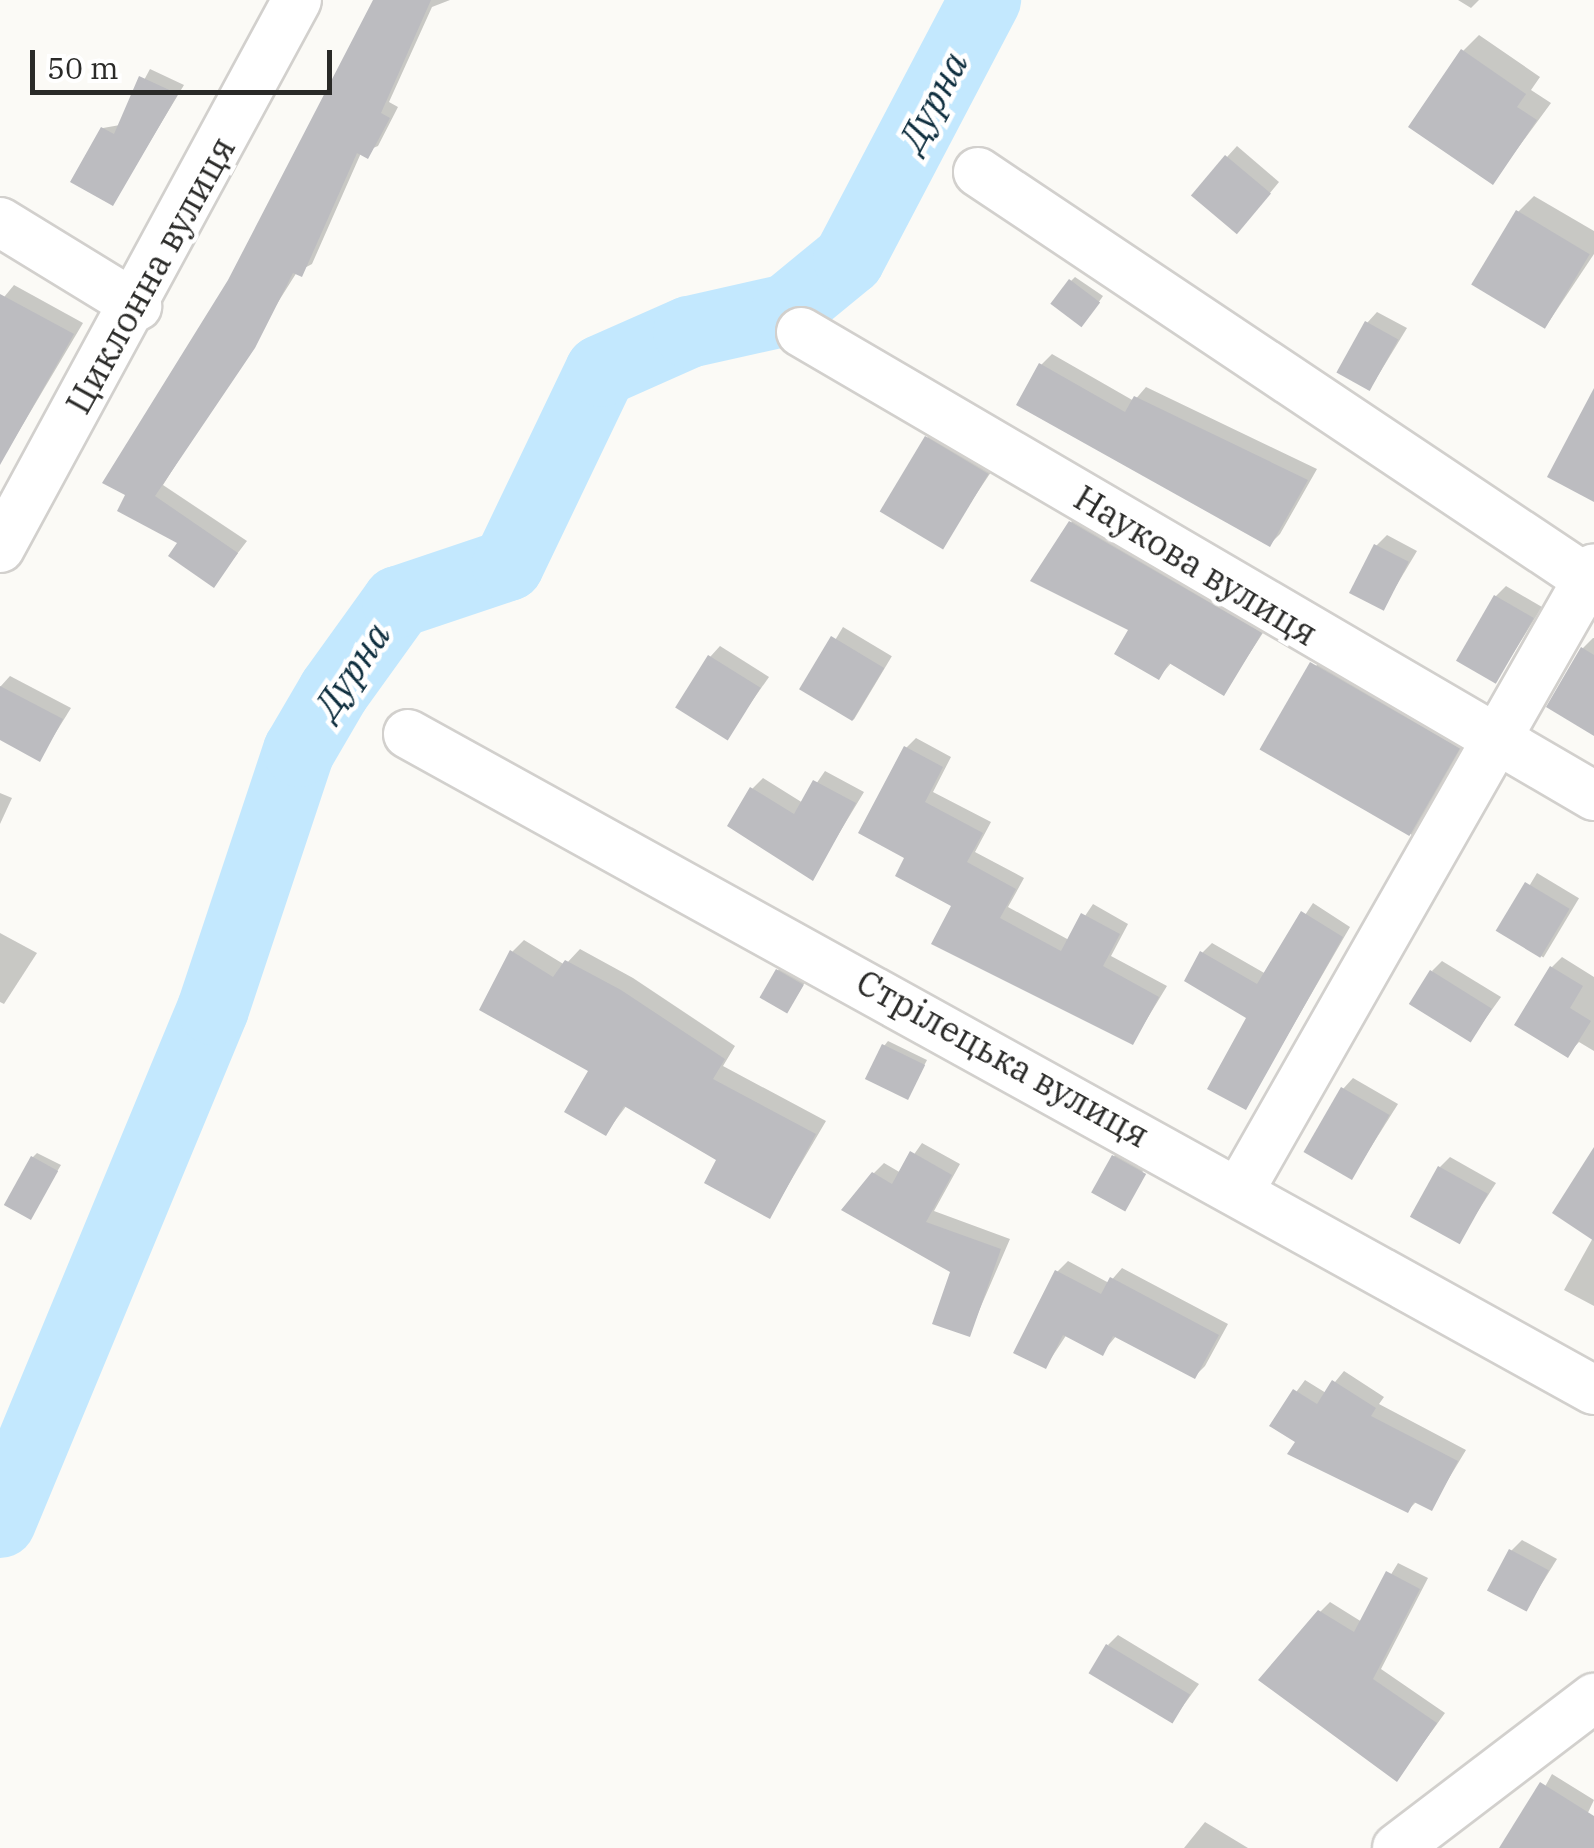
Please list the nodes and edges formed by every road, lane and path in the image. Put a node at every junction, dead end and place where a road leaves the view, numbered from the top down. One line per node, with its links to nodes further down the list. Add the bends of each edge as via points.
1 (298, 0): 4 (street, Циклонна вулиця)
2 (978, 172): 7 (street)
3 (0, 222): 4 (street)
4 (137, 306): 6 (street, Циклонна вулиця)
5 (800, 332): 9 (street, Наукова вулиця)
6 (0, 548)
7 (1590, 574): 9 (street)
8 (408, 734): 11 (street, Стрілецька вулиця)
9 (1492, 739): 10 (street, Наукова вулиця); 11 (street)
10 (1594, 796)
11 (1240, 1188): 12 (street, Стрілецька вулиця)
12 (1594, 1390)
13 (1594, 1698): 14 (street)
14 (1398, 1848)

